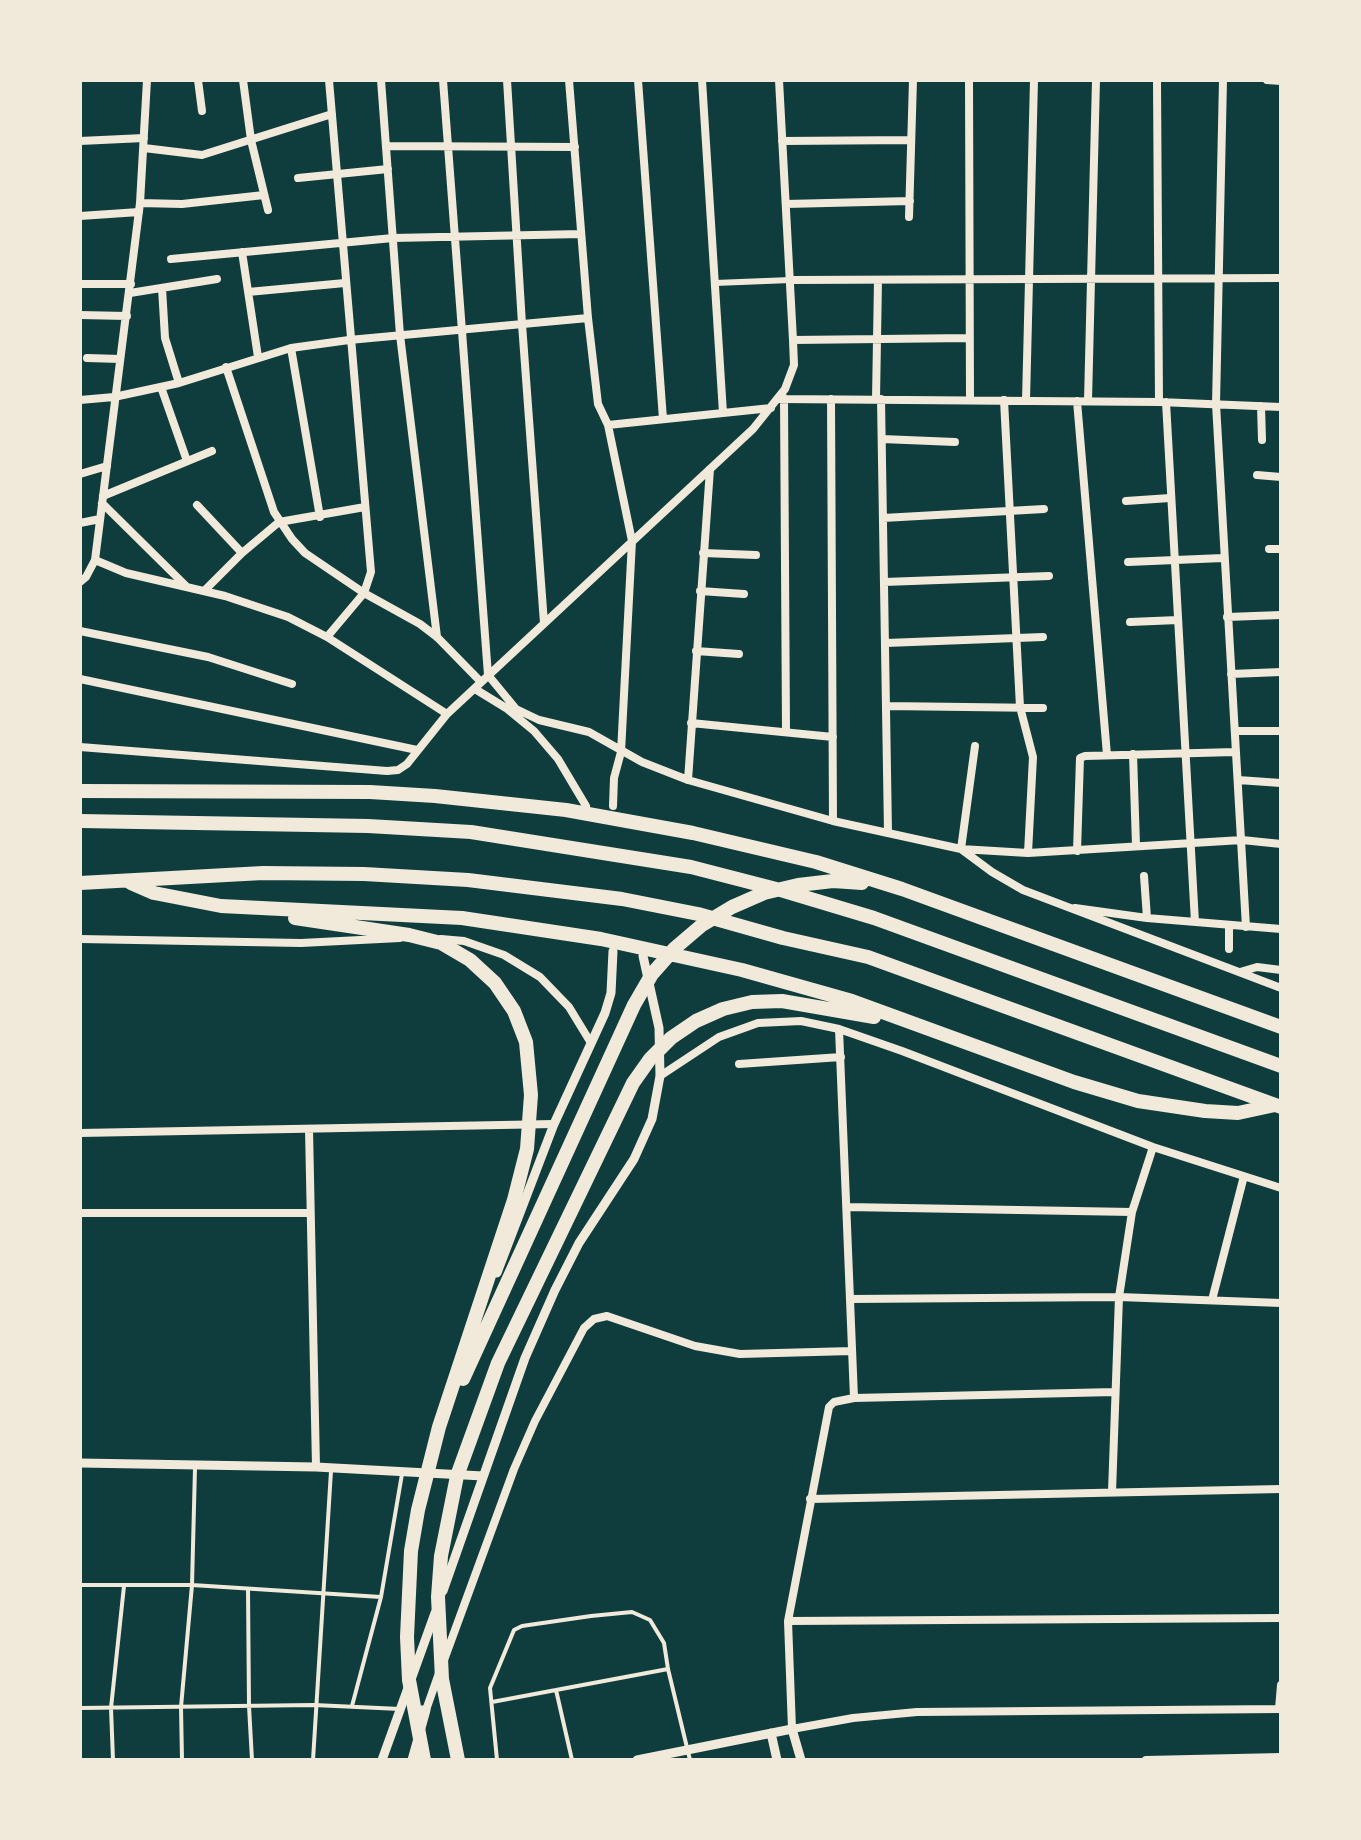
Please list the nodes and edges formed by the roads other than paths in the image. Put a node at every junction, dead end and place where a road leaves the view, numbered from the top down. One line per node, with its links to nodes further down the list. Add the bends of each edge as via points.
1 (147, 80): 22 (street)
2 (198, 80): 20 (street)
3 (243, 80): 23 (street)
4 (329, 80): 21 (street)
5 (381, 80): 27 (street)
6 (443, 80): 28 (street)
7 (507, 80): 29 (street)
8 (569, 80): 30 (street)
9 (638, 80): 96 (street)
10 (702, 80): 59 (street)
11 (779, 80): 26 (street)
12 (913, 80): 24 (street)
13 (969, 80): 52 (street)
14 (1034, 80): 53 (street)
15 (1096, 80): 54 (street)
16 (1157, 80): 55 (street)
17 (1223, 80): 49 (street)
18 (1267, 80): 19 (street)
19 (1281, 81)
20 (202, 111)
21 (332, 114): 23 (street); 33 (street)
22 (144, 138): 25 (street); 31 (street)
23 (251, 140): 31 (street, via 194,156); 35 (street)
24 (911, 140): 26 (street); 36 (street)
25 (80, 141)
26 (782, 141): 37 (street)
27 (386, 146): 28 (street); 32 (street)
28 (448, 146): 29 (street); 44 (street)
29 (511, 147): 30 (street); 43 (street)
30 (575, 147): 42 (street)
31 (144, 148): 38 (street)
32 (388, 169): 33 (street); 45 (street)
33 (337, 174): 34 (street); 46 (street)
34 (298, 178)
35 (264, 195): 38 (street); 39 (street)
36 (910, 201): 37 (street); 41 (street)
37 (786, 204): 56 (street)
38 (140, 207): 40 (street); 61 (street)
39 (268, 210)
40 (80, 216)
41 (909, 217)
42 (581, 234): 43 (street); 66 (street)
43 (516, 235): 44 (street); 67 (street)
44 (454, 236): 45 (street); 68 (street)
45 (393, 238): 46 (street); 69 (street)
46 (341, 242): 47 (street); 58 (street)
47 (242, 252): 48 (street); 63 (street)
48 (171, 259)
49 (1219, 278): 50 (street); 55 (street); 91 (street)
50 (1281, 278)
51 (217, 279): 62 (street)
52 (969, 279): 53 (street); 57 (street); 70 (street)
53 (1030, 279): 54 (street); 88 (street)
54 (1091, 279): 55 (street); 89 (street)
55 (1158, 279): 90 (street)
56 (791, 280): 57 (street); 59 (street); 73 (street)
57 (878, 280): 71 (street)
58 (345, 283): 63 (street); 72 (street)
59 (715, 283): 95 (street)
60 (80, 284): 61 (street)
61 (130, 288): 62 (street); 65 (street)
62 (162, 288): 79 (street, via 165,338)
63 (248, 292): 75 (street)
64 (80, 315): 65 (street)
65 (127, 316): 77 (street)
66 (588, 318): 67 (street); 97 (street, via 598,404)
67 (522, 324): 68 (street); 143 (street)
68 (462, 330): 69 (street); 154 (street)
69 (400, 335): 72 (street); 146 (street)
70 (969, 338): 71 (street); 86 (street)
71 (877, 339): 73 (street); 84 (street)
72 (349, 340): 74 (street); 112 (street)
73 (793, 340): 82 (street, via 794,365)
74 (291, 348): 75 (street); 115 (street)
75 (258, 357): 78 (street)
76 (87, 358): 77 (street)
77 (120, 359): 81 (street)
78 (226, 367): 79 (street); 118 (street)
79 (179, 383): 80 (street)
80 (161, 387): 81 (street); 102 (street)
81 (114, 397): 85 (street); 103 (street)
82 (781, 398): 83 (street); 94 (street); 165 (street)
83 (831, 399): 84 (street); 166 (street)
84 (879, 399): 86 (street); 98 (street)
85 (80, 400)
86 (970, 400): 87 (street)
87 (1004, 400): 88 (street); 114 (street)
88 (1026, 401): 89 (street)
89 (1082, 401): 90 (street); 174 (street)
90 (1162, 402): 91 (street); 108 (street)
91 (1216, 404): 92 (street); 126 (street)
92 (1261, 406): 93 (street); 99 (street)
93 (1281, 407)
94 (771, 408): 95 (street); 104 (street)
95 (723, 413): 96 (street)
96 (663, 419): 97 (street)
97 (608, 425): 120 (street)
98 (882, 439): 100 (street); 116 (street)
99 (1262, 440)
100 (955, 442)
101 (212, 451): 102 (street)
102 (187, 461): 109 (street)
103 (107, 466): 105 (street); 109 (street)
104 (710, 469): 120 (street); 124 (street)
105 (80, 474)
106 (1257, 475): 107 (street)
107 (1281, 477)
108 (1170, 498): 110 (street); 128 (street)
109 (103, 499): 117 (street); 134 (street)
110 (1126, 501)
111 (197, 505): 123 (street)
112 (365, 507): 115 (street); 137 (street, via 371,572)
113 (1044, 509): 114 (street)
114 (1008, 511): 116 (street); 132 (street)
115 (320, 517): 118 (street)
116 (883, 518): 133 (street)
117 (100, 519): 119 (street); 127 (street)
118 (279, 522): 123 (street); 137 (street, via 305,553)
119 (80, 523)
120 (632, 541): 143 (street); 170 (street)
121 (1269, 549): 122 (street)
122 (1281, 549)
123 (242, 553): 135 (street)
124 (703, 553): 125 (street); 136 (street)
125 (756, 555)
126 (1223, 558): 128 (street); 140 (street)
127 (95, 560): 131 (street); 134 (street)
128 (1174, 560): 129 (street); 141 (street)
129 (1128, 562)
130 (1049, 576): 132 (street)
131 (81, 577)
132 (1012, 578): 133 (street); 148 (street)
133 (884, 582): 149 (street)
134 (188, 587): 135 (street)
135 (204, 591): 145 (street, via 267,609)
136 (700, 591): 138 (street); 150 (street)
137 (364, 593): 145 (street); 146 (street)
138 (744, 594)
139 (1281, 615): 140 (street)
140 (1227, 617): 153 (street)
141 (1178, 620): 142 (street); 172 (street)
142 (1130, 622)
143 (544, 623): 154 (street)
144 (80, 631): 156 (street, via 208,657)
145 (327, 637): 161 (street)
146 (437, 637): 157 (street)
147 (1043, 637): 148 (street)
148 (1016, 638): 149 (street); 159 (street)
149 (886, 643): 158 (street)
150 (696, 651): 151 (street); 162 (street)
151 (739, 654)
152 (1281, 672): 153 (street)
153 (1231, 674): 163 (street)
154 (488, 675): 157 (street); 170 (street, via 516,709 589,732)
155 (80, 679): 169 (street)
156 (292, 684)
157 (478, 686): 161 (street); 179 (street, via 534,731)
158 (887, 706): 159 (street); 183 (street)
159 (1020, 707): 160 (street); 190 (street, via 1033,757)
160 (1043, 708)
161 (447, 714): 169 (street)
162 (691, 723): 165 (street); 175 (street)
163 (1235, 731): 164 (street); 171 (street)
164 (1281, 731)
165 (786, 732): 166 (street)
166 (833, 737): 182 (street)
167 (975, 746): 188 (street)
168 (80, 747): 169 (street, via 398,770)
169 (417, 750)
170 (621, 752): 175 (street); 180 (street)
171 (1235, 752): 172 (street); 176 (street)
172 (1185, 753): 173 (street); 185 (street)
173 (1133, 754): 174 (street); 187 (street)
174 (1107, 755): 189 (street, via 1085,756 1078,764)
175 (688, 780): 182 (street)
176 (1238, 780): 177 (street); 184 (street)
177 (1281, 783)
178 (80, 791): 194 (highway, via 370,792 501,802 693,833)
179 (586, 806)
180 (613, 806)
181 (80, 821): 215 (highway, via 471,832 691,867 874,918)
182 (833, 821): 183 (street)
183 (888, 832): 188 (street)
184 (1242, 840): 185 (street); 186 (street); 200 (street)
185 (1191, 842): 187 (street); 198 (street)
186 (1281, 844)
187 (1136, 845): 189 (street)
188 (961, 849): 190 (street); 195 (street, via 1013,884)
189 (1077, 851): 190 (street)
190 (1028, 853)
191 (1144, 876): 197 (street)
192 (127, 882): 193 (highway); 196 (highway, via 176,898); 217 (highway, via 263,873 438,878 683,911 868,957)
193 (80, 883)
194 (902, 889): 210 (highway); 235 (highway, via 833,881 764,893 702,925 652,974)
195 (1060, 906): 197 (street); 207 (street)
196 (244, 908): 209 (highway, via 462,918 601,939 797,985); 235 (highway, via 441,943 495,983 526,1042 531,1095 527,1149)
197 (1147, 918): 198 (street)
198 (1195, 922): 199 (street)
199 (1229, 925): 200 (street); 203 (street)
200 (1246, 927): 201 (street)
201 (1281, 929)
202 (80, 939): 212 (street, via 464,941 504,955 540,977 569,1007)
203 (1229, 949)
204 (613, 951): 212 (street, via 611,993)
205 (643, 956): 216 (street, via 659,1028)
206 (1281, 970): 207 (street, via 1257,967)
207 (1239, 972): 208 (street)
208 (1281, 988)
209 (923, 1025): 217 (highway, via 1138,1101 1238,1113); 278 (highway, via 812,1005 752,1002 696,1021 671,1038 633,1083 498,1363 457,1476 441,1556 438,1611 442,1679)
210 (1281, 1027)
211 (839, 1029): 213 (street); 216 (street, via 801,1021 758,1023 719,1037); 221 (street)
212 (591, 1043): 218 (street)
213 (841, 1057): 214 (street); 224 (street)
214 (739, 1064)
215 (1281, 1066)
216 (660, 1076): 242 (street, via 644,1139 555,1290)
217 (1278, 1106)
218 (554, 1124): 219 (street); 241 (street)
219 (309, 1129): 220 (street); 227 (street)
220 (80, 1133)
221 (1153, 1147): 222 (street); 225 (street)
222 (1244, 1176): 223 (street); 230 (street)
223 (1281, 1188)
224 (847, 1207): 225 (street); 229 (street)
225 (1132, 1212): 228 (street)
226 (80, 1213): 227 (street)
227 (310, 1213): 238 (street)
228 (1119, 1297): 229 (street); 230 (street); 233 (street)
229 (850, 1299): 232 (street)
230 (1212, 1300): 231 (street)
231 (1281, 1303)
232 (852, 1351): 234 (street); 266 (street, via 740,1354 695,1346 607,1316 594,1319 558,1373 525,1445)
233 (1115, 1392): 234 (street); 244 (street)
234 (854, 1398): 245 (street, via 829,1407)
235 (439, 1427): 277 (highway, via 418,1510 408,1593 409,1680)
236 (80, 1463): 237 (street)
237 (195, 1465): 238 (street); 247 (lane)
238 (316, 1467): 239 (street)
239 (331, 1468): 240 (street); 250 (lane)
240 (402, 1473): 241 (street); 251 (lane)
241 (419, 1474): 242 (street)
242 (483, 1476): 264 (street)
243 (1281, 1489): 244 (street)
244 (1112, 1492): 245 (street)
245 (810, 1499): 253 (street)
246 (80, 1585): 248 (lane)
247 (192, 1585): 248 (lane); 249 (lane); 261 (lane)
248 (124, 1586): 263 (lane)
249 (248, 1589): 250 (lane); 259 (lane)
250 (324, 1593): 251 (lane); 258 (lane)
251 (381, 1597): 260 (lane)
252 (1281, 1618): 253 (street)
253 (788, 1621): 267 (street)
254 (668, 1669): 256 (lane); 257 (lane, via 656,1627 632,1612 522,1626 509,1638 490,1688); 269 (lane)
255 (1281, 1685): 265 (street)
256 (556, 1690): 257 (lane); 280 (lane)
257 (492, 1702): 279 (lane)
258 (314, 1705): 259 (lane); 260 (lane); 274 (lane)
259 (249, 1706): 261 (lane); 273 (lane)
260 (352, 1706): 264 (lane)
261 (181, 1707): 263 (lane); 272 (lane)
262 (80, 1708): 263 (lane)
263 (111, 1708): 271 (lane)
264 (402, 1709): 266 (street); 275 (street)
265 (1280, 1709): 267 (street, via 917,1712)
266 (426, 1710): 276 (street)
267 (792, 1729): 268 (street); 283 (street)
268 (771, 1733): 269 (street); 282 (street)
269 (689, 1755): 281 (street)
270 (1281, 1757): 284 (street)
271 (113, 1760)
272 (182, 1760)
273 (252, 1760)
274 (313, 1760)
275 (382, 1760)
276 (412, 1760)
277 (424, 1760)
278 (458, 1760)
279 (497, 1760)
280 (572, 1760)
281 (637, 1760)
282 (777, 1760)
283 (801, 1760)
284 (1146, 1760)

